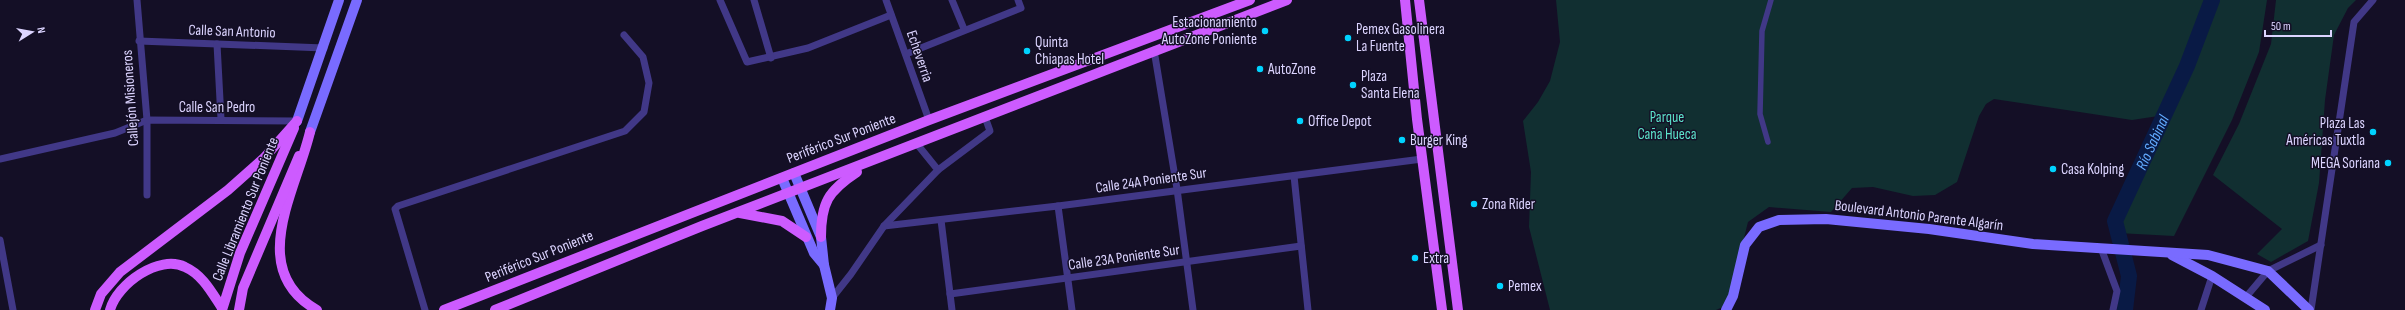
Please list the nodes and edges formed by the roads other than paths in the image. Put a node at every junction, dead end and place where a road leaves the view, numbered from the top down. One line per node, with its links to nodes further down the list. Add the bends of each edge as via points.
1 (137, 0): 22 (street, Callejón Misioneros)
2 (339, 0): 26 (main road)
3 (357, 0): 36 (main road)
4 (720, 0): 29 (street, via 747,62)
5 (754, 0): 29 (street)
6 (886, 0): 17 (street, Echeverria)
7 (952, 0): 20 (street)
8 (1018, 0): 20 (street, via 1021,8)
9 (1250, 0): 19 (main road, Periférico Sur Poniente)
10 (1287, 0): 23 (main road)
11 (1397, 0): 16 (main road)
12 (1419, 0): 18 (main road)
13 (1423, 0): 18 (main road)
14 (1772, 0): 37 (street, via 1762,31 1760,101 1760,114)
15 (2373, 0): 57 (street, via 2354,22)
16 (1406, 5): 40 (main road)
17 (891, 15): 28 (street, Echeverria); 29 (street, via 808,48)
18 (1421, 21): 84 (main road)
19 (1182, 26): 23 (main road); 25 (main road, Periférico Sur Poniente)
20 (964, 29): 28 (street)
21 (624, 35): 75 (street, via 642,58 649,83 644,112 625,131 395,209)
22 (139, 41): 24 (street, Calle San Antonio); 33 (street, Callejón Misioneros)
23 (1176, 42): 27 (main road)
24 (217, 44): 26 (street, Calle San Antonio); 32 (street)
25 (1127, 46): 30 (main road); 34 (main road, Periférico Sur Poniente)
26 (324, 48): 35 (main road)
27 (1154, 50): 30 (main road); 47 (street)
28 (906, 54): 34 (street, Echeverria)
29 (772, 58)
30 (1132, 59): 31 (main road)
31 (985, 117): 38 (main road); 42 (street, via 990,131)
32 (221, 119): 33 (street, Calle San Pedro); 35 (street, Calle San Pedro)
33 (147, 120): 39 (street, via 114,133); 49 (street, Callejón Misioneros)
34 (929, 120): 43 (main road, Periférico Sur Poniente)
35 (292, 121): 69 (main road, Calle Libramiento Sur Poniente, via 240,253); 71 (main road, via 264,158 228,190 120,272 101,294)
36 (310, 132): 73 (main road, Calle Libramiento Sur Poniente, via 282,191 243,288); 74 (main road, via 281,225 278,253 284,276 304,302)
37 (1768, 142)
38 (917, 144): 41 (main road); 42 (street)
39 (0, 159)
40 (1422, 159): 44 (street, Calle 24A Poniente Sur); 83 (main road)
41 (872, 162): 46 (main road); 55 (main road, via 839,184 826,199 821,217)
42 (938, 170): 53 (street)
43 (794, 172): 45 (main road, Periférico Sur Poniente); 46 (main road)
44 (1294, 176): 47 (street, Calle 24A Poniente Sur); 58 (street)
45 (782, 178): 48 (main road); 76 (main road, Periférico Sur Poniente)
46 (801, 189): 48 (main road); 55 (main road)
47 (1177, 189): 50 (street, Calle 24A Poniente Sur); 61 (street)
48 (788, 194): 51 (main road); 54 (main road)
49 (147, 195)
50 (1058, 206): 52 (street, Calle 24A Poniente Sur); 65 (street)
51 (738, 213): 54 (main road, via 782,221); 77 (main road)
52 (941, 220): 53 (street, Calle 24A Poniente Sur); 66 (street)
53 (884, 226): 68 (street, via 852,274)
54 (806, 237): 62 (main road)
55 (821, 237): 62 (main road)
56 (0, 240): 70 (street)
57 (2321, 245): 63 (street); 89 (street)
58 (1301, 246): 61 (street, Calle 23A Poniente Sur); 82 (street)
59 (2106, 248): 60 (main road, Boulevard Antonio Parente Algarín); 85 (main road, Boulevard Antonio Parente Algarín, via 2033,244 1846,220 1779,220 1759,227 1745,245 1734,296); 86 (street, via 2117,291)
60 (2166, 253): 63 (main road, Boulevard Antonio Parente Algarín, via 2208,255); 64 (main road, Boulevard Antonio Parente Algarín)
61 (1187, 261): 65 (street, Calle 23A Poniente Sur); 81 (street)
62 (824, 265): 68 (main road)
63 (2268, 272): 67 (street); 89 (main road, Boulevard Antonio Parente Algarín)
64 (2212, 276): 67 (main road, Boulevard Antonio Parente Algarín); 87 (street)
65 (1068, 279): 66 (street, Calle 23A Poniente Sur); 80 (street)
66 (950, 294): 79 (street)
67 (2246, 297): 88 (main road, Boulevard Antonio Parente Algarín)
68 (832, 298): 78 (main road)
69 (222, 309): 72 (main road, via 203,280 185,266 164,264 145,270 128,284)
70 (13, 310)
71 (95, 310)
72 (110, 310)
73 (239, 310)
74 (317, 310)
75 (425, 310)
76 (444, 310)
77 (495, 310)
78 (830, 310)
79 (952, 310)
80 (1072, 310)
81 (1193, 310)
82 (1308, 310)
83 (1442, 310)
84 (1458, 310)
85 (1726, 310)
86 (2113, 310)
87 (2201, 310)
88 (2265, 310)
89 (2310, 310)

